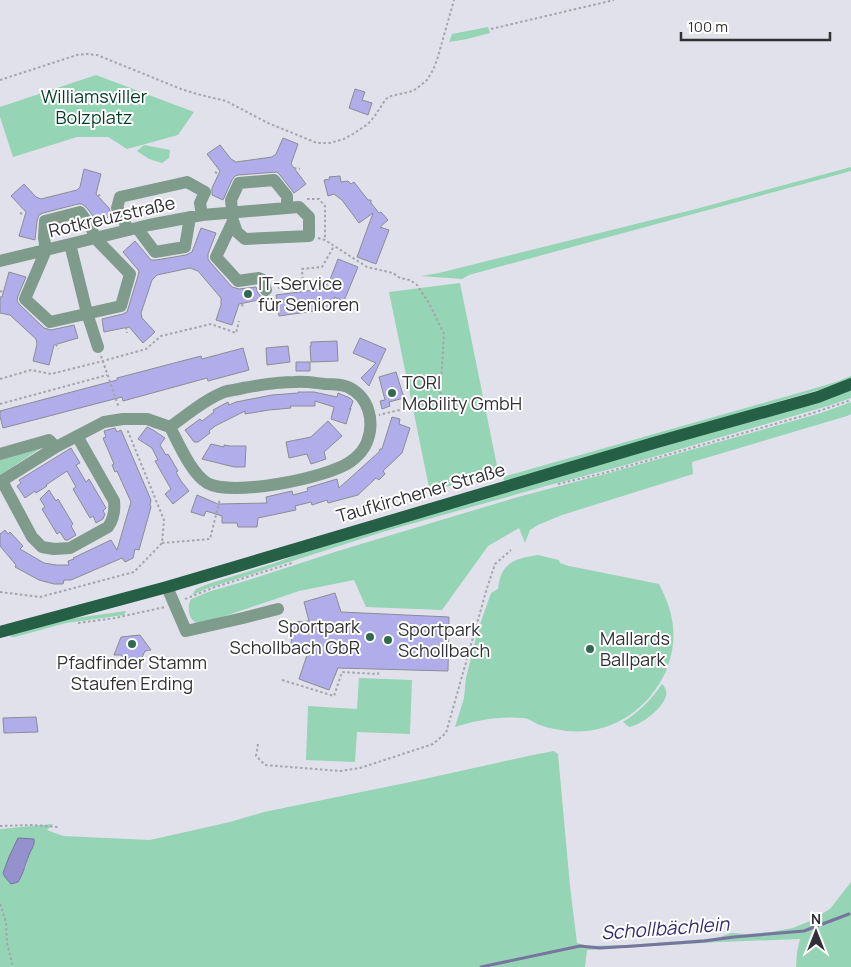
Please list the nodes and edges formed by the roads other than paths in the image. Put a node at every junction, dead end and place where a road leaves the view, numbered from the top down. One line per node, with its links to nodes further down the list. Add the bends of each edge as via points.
1 (287, 208): 3 (street, Rotkreuzstraße); 3 (street, via 286,196 274,180 239,183 231,200); 3 (street, Rotkreuzstraße, via 299,207 309,217 309,236 246,239 237,232)
2 (196, 216): 3 (street, Rotkreuzstraße); 4 (street, Rotkreuzstraße); 4 (street, via 185,247 156,252); 4 (street, via 205,192 186,182 120,197 117,208)
3 (233, 217): 9 (street, via 216,256 238,281 259,278)
4 (132, 229): 5 (street, Rotkreuzstraße)
5 (95, 238): 6 (street, Rotkreuzstraße); 7 (street, via 80,212 45,221); 10 (street, via 130,274 122,306)
6 (70, 244): 7 (street, Rotkreuzstraße); 10 (street)
7 (46, 250): 8 (street, Rotkreuzstraße); 10 (street, via 25,299 50,322)
8 (0, 262)
9 (266, 290)
10 (87, 313): 11 (street)
11 (98, 347)
12 (851, 384): 18 (main road, Taufkirchener Straße, via 818,397)
13 (170, 427): 13 (street, via 224,392 296,382 348,387 364,400 370,417 366,443 350,463 295,482 233,488 205,482 192,467); 14 (street, via 148,419 123,419 104,422)
14 (77, 436): 15 (street); 17 (street, via 114,501 108,527 70,548 42,547 32,537)
15 (56, 447): 16 (street, via 49,440); 17 (street)
16 (0, 454)
17 (1, 481)
18 (167, 587): 19 (street, via 186,631); 20 (main road, Taufkirchener Straße)
19 (278, 609)
20 (0, 632)

